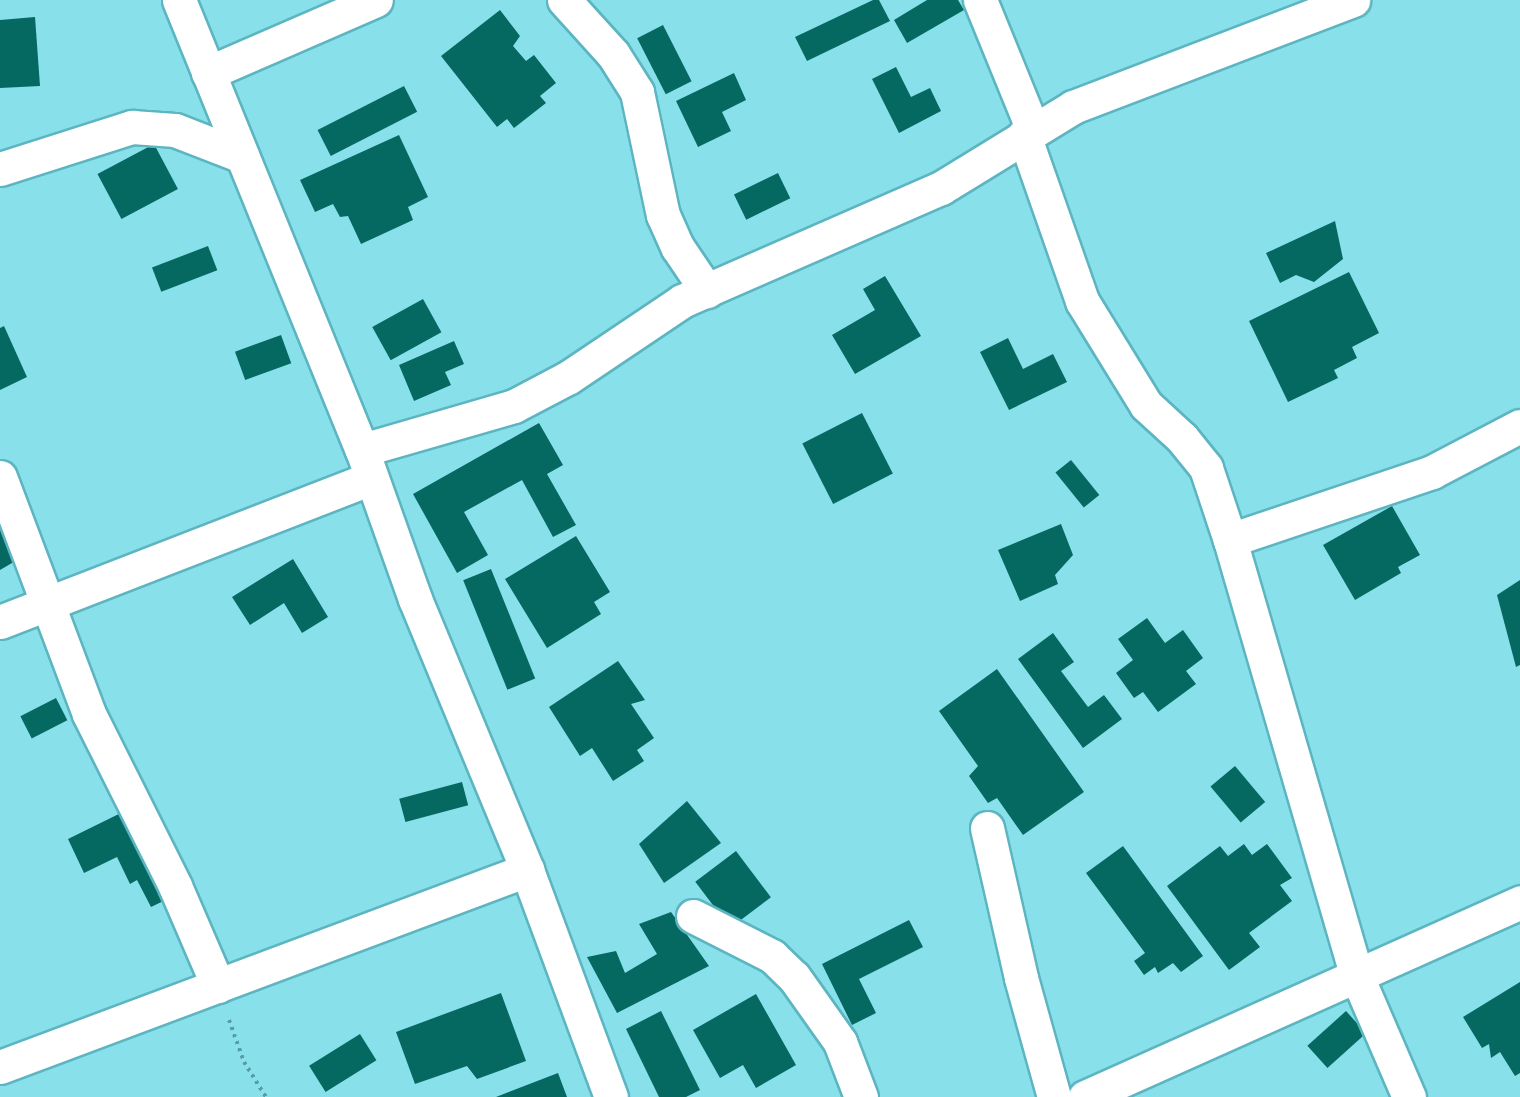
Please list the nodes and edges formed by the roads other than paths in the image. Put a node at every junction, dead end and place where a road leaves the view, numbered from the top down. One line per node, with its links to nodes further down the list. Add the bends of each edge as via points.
1 (179, 0): 6 (street)
2 (375, 0): 6 (street)
3 (564, 0): 10 (street, via 613,54 637,92 663,214 678,248)
4 (980, 0): 7 (street)
5 (1353, 0): 7 (street, via 1110,91)
6 (208, 73): 8 (street)
7 (1028, 132): 10 (street, via 941,188); 14 (street, via 1082,301 1146,405 1182,438 1206,468)
8 (242, 156): 9 (street, via 175,130 132,127); 12 (street)
9 (0, 169)
10 (707, 291): 12 (street, via 682,301 569,377 514,406)
11 (1520, 426): 14 (street, via 1432,472)
12 (367, 464): 15 (street); 18 (street, via 415,599)
13 (0, 477): 15 (street)
14 (1230, 540): 21 (street)
15 (46, 602): 16 (street); 22 (street, via 89,714 175,886)
16 (0, 622)
17 (987, 828): 26 (street, via 1021,978)
18 (527, 870): 22 (street); 24 (street)
19 (1520, 903): 21 (street)
20 (693, 916): 25 (street, via 772,956 794,977 840,1042)
21 (1356, 974): 27 (street); 28 (street)
22 (218, 986): 23 (street)
23 (0, 1067)
24 (611, 1097)
25 (861, 1097)
26 (1054, 1097)
27 (1084, 1097)
28 (1409, 1097)

